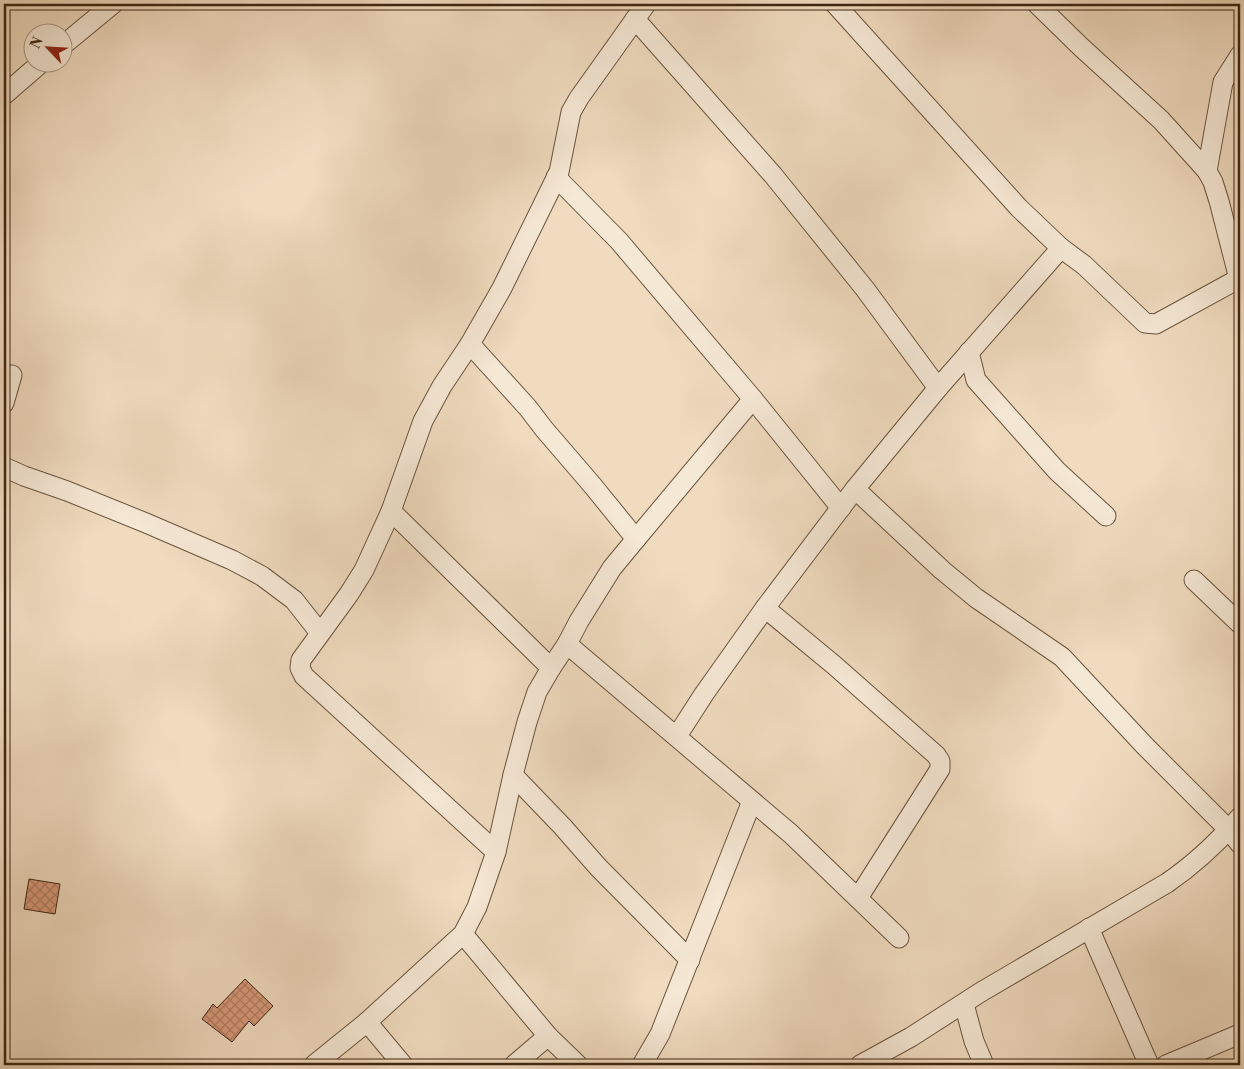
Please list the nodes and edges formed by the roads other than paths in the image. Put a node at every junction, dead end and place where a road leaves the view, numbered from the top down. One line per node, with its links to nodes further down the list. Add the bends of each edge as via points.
1 (113, 4): 6 (street)
2 (646, 4): 5 (street)
3 (835, 4): 12 (street, via 974,160)
4 (1037, 4): 10 (street, via 1162,120)
5 (635, 19): 11 (street, via 571,112); 19 (street, via 779,182 865,289)
6 (72, 38)
7 (1240, 55): 10 (street, via 1223,82)
8 (30, 72): 9 (street)
9 (4, 95)
10 (1207, 171): 13 (street, via 1219,201)
11 (556, 176): 14 (street, via 502,288); 20 (street, via 619,241)
12 (1061, 248): 13 (street, via 1151,325); 15 (street)
13 (1240, 278)
14 (470, 344): 25 (street, via 423,422); 27 (street, via 528,408)
15 (969, 352): 16 (street); 18 (street)
16 (952, 372): 18 (street); 19 (street)
17 (12, 374): 21 (street)
18 (976, 380): 26 (street, via 1057,471)
19 (938, 388): 23 (street)
20 (753, 399): 24 (street); 27 (street)
21 (4, 402)
22 (4, 467): 31 (street, via 146,522 232,560 262,576 294,600)
23 (855, 489): 24 (street); 37 (street, via 976,598 1062,658 1145,746)
24 (841, 508): 29 (street)
25 (391, 511): 31 (street, via 364,570); 33 (street)
26 (1106, 516)
27 (636, 539): 32 (street, via 612,568)
28 (1194, 580): 30 (street)
29 (765, 608): 34 (street); 39 (street, via 899,721 940,761 940,769)
30 (1240, 624)
31 (320, 633): 38 (street, via 301,660 304,676)
32 (568, 644): 33 (street); 34 (street)
33 (551, 668): 35 (street, via 527,722)
34 (677, 736): 36 (street)
35 (512, 775): 38 (street); 43 (street, via 598,868)
36 (752, 801): 39 (street); 43 (street)
37 (1237, 830): 40 (street, via 1188,869)
38 (496, 852): 41 (street)
39 (858, 898): 42 (street)
40 (1089, 928): 44 (street); 55 (street)
41 (464, 934): 45 (street); 47 (street)
42 (899, 938)
43 (690, 960): 52 (street, via 660,1034)
44 (964, 1004): 53 (street); 54 (street)
45 (367, 1022): 48 (street); 49 (street)
46 (1240, 1034): 56 (street)
47 (548, 1036): 50 (street); 51 (street)
48 (314, 1065)
49 (402, 1065)
50 (514, 1065)
51 (578, 1065)
52 (642, 1065)
53 (860, 1065)
54 (984, 1065)
55 (1149, 1065)
56 (1166, 1065)

